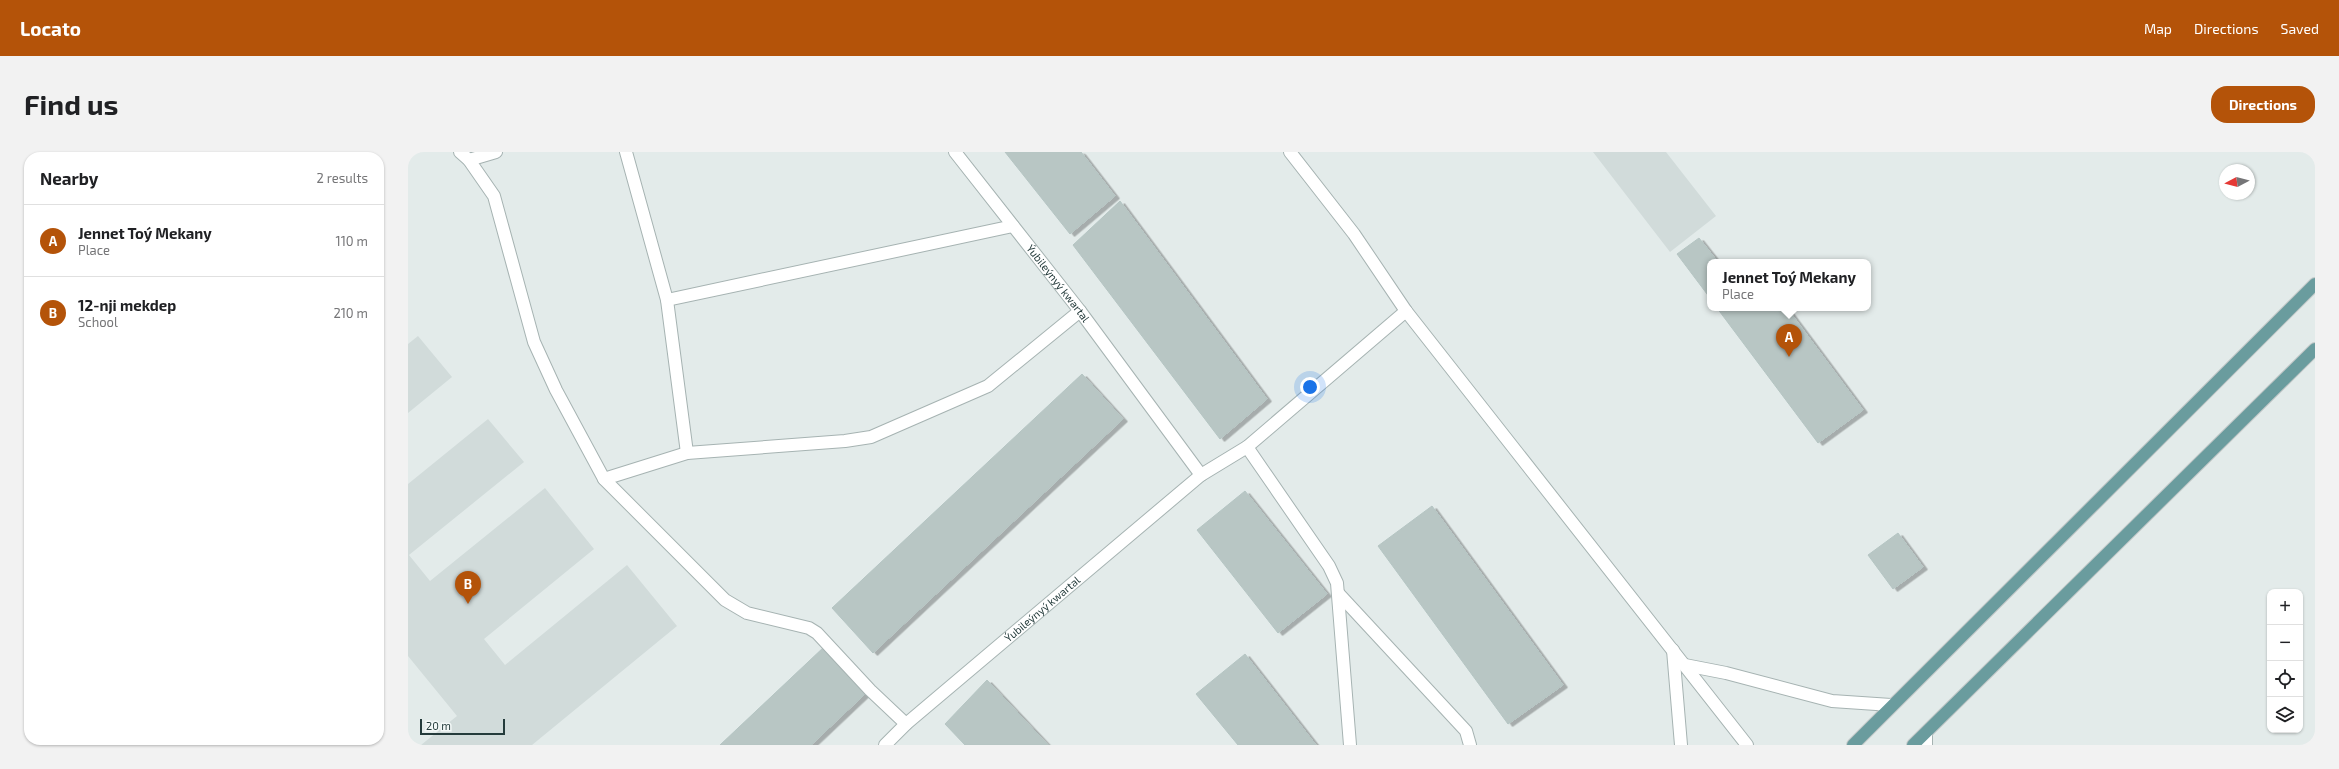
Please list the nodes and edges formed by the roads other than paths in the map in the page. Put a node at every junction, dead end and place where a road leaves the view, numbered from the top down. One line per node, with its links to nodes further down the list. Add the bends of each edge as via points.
1 (496, 152): 5 (street)
2 (626, 152): 8 (street)
3 (955, 152): 6 (street, Ýubileýnyý kwartal)
4 (1290, 152): 10 (street, via 1354,234)
5 (464, 156): 15 (street, via 494,196 534,342 556,390)
6 (1013, 226): 8 (street); 9 (street, Ýubileýnyý kwartal)
7 (2315, 284): 19 (main road)
8 (667, 300): 13 (street)
9 (1080, 311): 13 (street, via 988,386 871,437 845,442); 14 (street, Ýubileýnyý kwartal)
10 (1406, 311): 12 (street, Ýubileýnyý kwartal); 17 (street)
11 (2315, 349): 21 (main road)
12 (1247, 447): 14 (street, Ýubileýnyý kwartal); 16 (street, via 1329,566)
13 (687, 452): 15 (street)
14 (1201, 475): 20 (street, Ýubileýnyý kwartal)
15 (604, 479): 20 (street, via 725,600 747,612 809,628 817,633)
16 (1338, 593): 23 (street); 24 (street, via 1466,731)
17 (1673, 650): 18 (street); 25 (street)
18 (1685, 665): 19 (street, via 1832,701); 26 (street)
19 (1891, 705): 27 (main road)
20 (906, 724): 22 (street, Ýubileýnyý kwartal)
21 (1926, 733): 28 (main road); 29 (street)
22 (885, 745)
23 (1350, 745)
24 (1470, 745)
25 (1681, 745)
26 (1747, 745)
27 (1853, 745)
28 (1913, 745)
29 (1926, 745)

